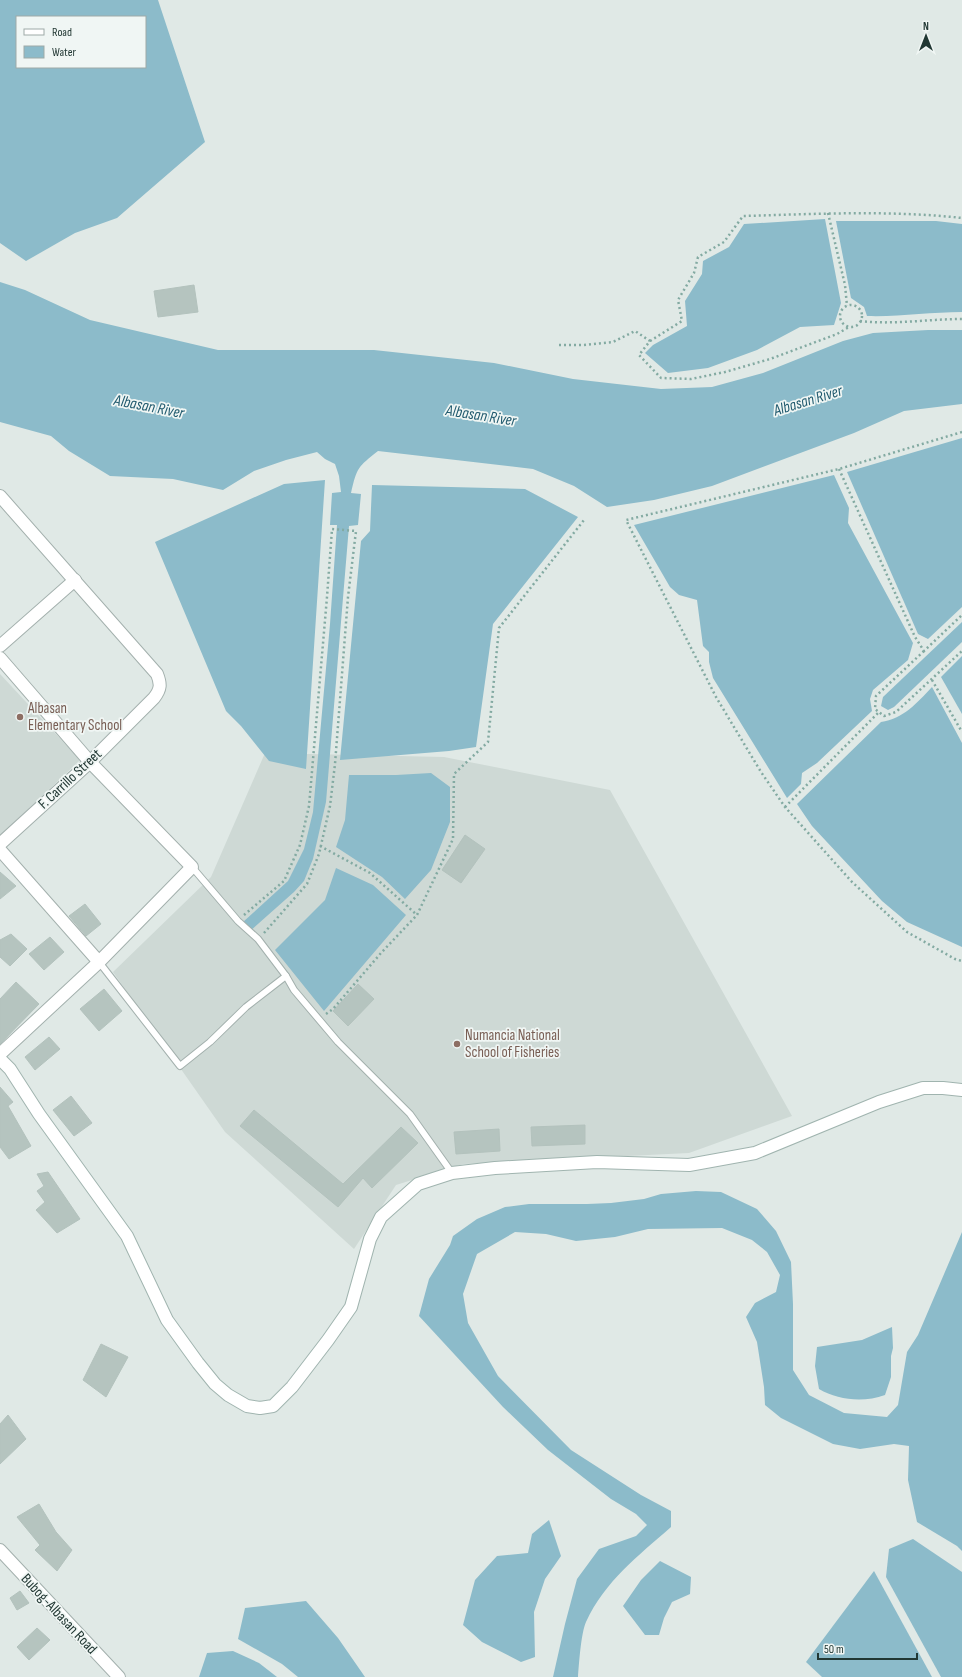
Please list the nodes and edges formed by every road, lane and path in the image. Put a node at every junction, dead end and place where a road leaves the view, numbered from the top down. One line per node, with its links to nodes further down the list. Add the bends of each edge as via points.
1 (828, 213): 2 (path, via 936,215); 3 (path, via 845,285); 7 (path, via 743,216 724,242 698,257 694,273 678,300 682,320)
2 (962, 218)
3 (847, 306): 5 (path, via 857,308 861,314); 6 (path, via 842,310 840,317)
4 (962, 319): 5 (path, via 881,324)
5 (860, 321): 6 (path, via 856,326)
6 (849, 327): 7 (path, via 770,359 691,379 660,378 639,355)
7 (650, 341): 8 (path, via 635,330 613,342)
8 (559, 344)
9 (962, 432): 10 (path)
10 (839, 469): 16 (path, via 915,637); 23 (path, via 626,520 716,696 761,772)
11 (0, 496): 13 (street)
12 (584, 520): 28 (path, via 499,628 488,742 454,774 452,839)
13 (75, 580): 15 (street); 22 (street, F. Carrillo Street, via 158,674 161,683 157,695)
14 (962, 615): 16 (path)
15 (0, 646)
16 (924, 651): 20 (path, via 876,696 875,709)
17 (962, 651): 19 (path)
18 (0, 658): 22 (street)
19 (932, 680): 20 (path, via 896,712 884,716); 21 (path)
20 (879, 712): 23 (path)
21 (962, 732)
22 (90, 762): 24 (street, F. Carrillo Street); 27 (street)
23 (785, 806): 31 (path, via 852,882 907,932)
24 (0, 844)
25 (320, 846): 28 (path, via 370,873); 29 (path, via 330,806 335,764 348,597 356,531 332,529 309,806 300,845 284,881); 30 (path, via 307,884)
26 (0, 850): 32 (street)
27 (192, 867): 29 (lane); 32 (street)
28 (418, 914): 34 (path, via 380,952 333,1009)
29 (238, 921): 30 (lane)
30 (258, 939): 33 (lane)
31 (962, 961)
32 (99, 962): 33 (lane, via 180,1066 210,1042 246,1007); 35 (street)
33 (286, 976): 34 (lane)
34 (318, 1019): 38 (lane, via 410,1114)
35 (0, 1054)
36 (0, 1060): 38 (street, via 10,1070 127,1236 167,1320 215,1384 247,1406 272,1406 292,1387 328,1340 351,1307 370,1239 381,1217 418,1184)
37 (962, 1090): 38 (street, via 923,1088 879,1102 755,1154 689,1165 597,1162)
38 (452, 1173)
39 (0, 1550): 40 (street, Bubog-Albasan Road)
40 (119, 1677)

